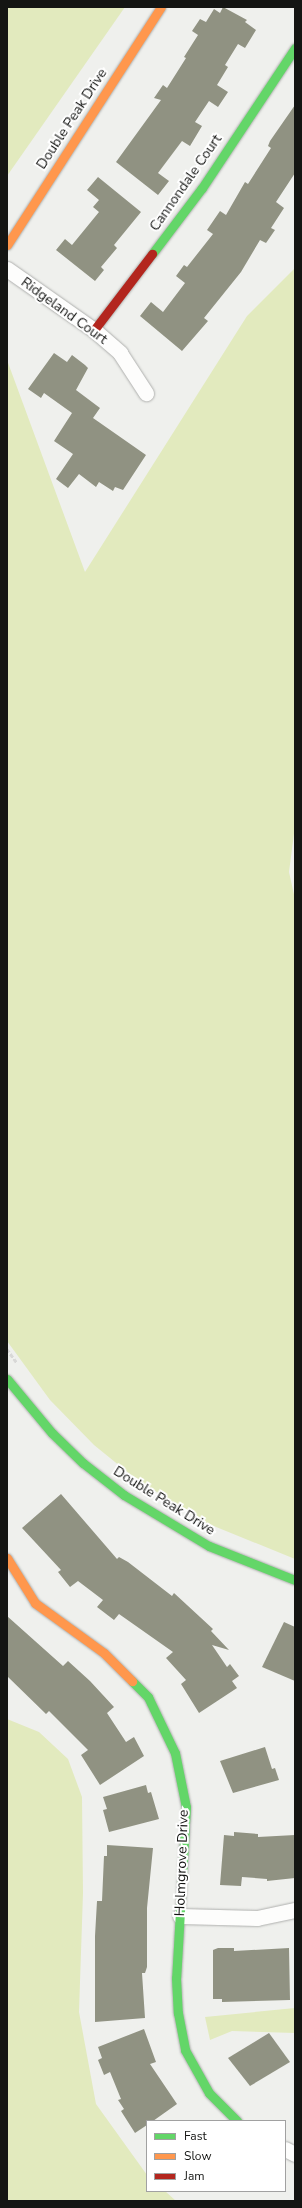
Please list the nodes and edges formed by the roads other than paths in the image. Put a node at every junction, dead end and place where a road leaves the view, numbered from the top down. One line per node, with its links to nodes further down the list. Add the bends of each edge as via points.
1 (161, 7): 3 (street, Double Peak Drive)
2 (295, 48): 5 (street, Cannondale Court, via 202,188)
3 (7, 245)
4 (7, 270): 5 (street, Ridgeland Court)
5 (94, 330): 6 (street, Ridgeland Court, via 120,353)
6 (146, 393)
7 (7, 1379): 9 (street, Double Peak Drive, via 52,1433 83,1463 124,1495 209,1546)
8 (7, 1558): 11 (street, Holmgrove Drive, via 35,1603 104,1653 148,1697 174,1753 186,1807)
9 (295, 1580)
10 (295, 1910): 11 (street, via 257,1918)
11 (180, 1916): 12 (street, Holmgrove Drive, via 176,1978 178,2013 185,2050 209,2093)
12 (236, 2120)
13 (286, 2150): 14 (street)
14 (295, 2154)

